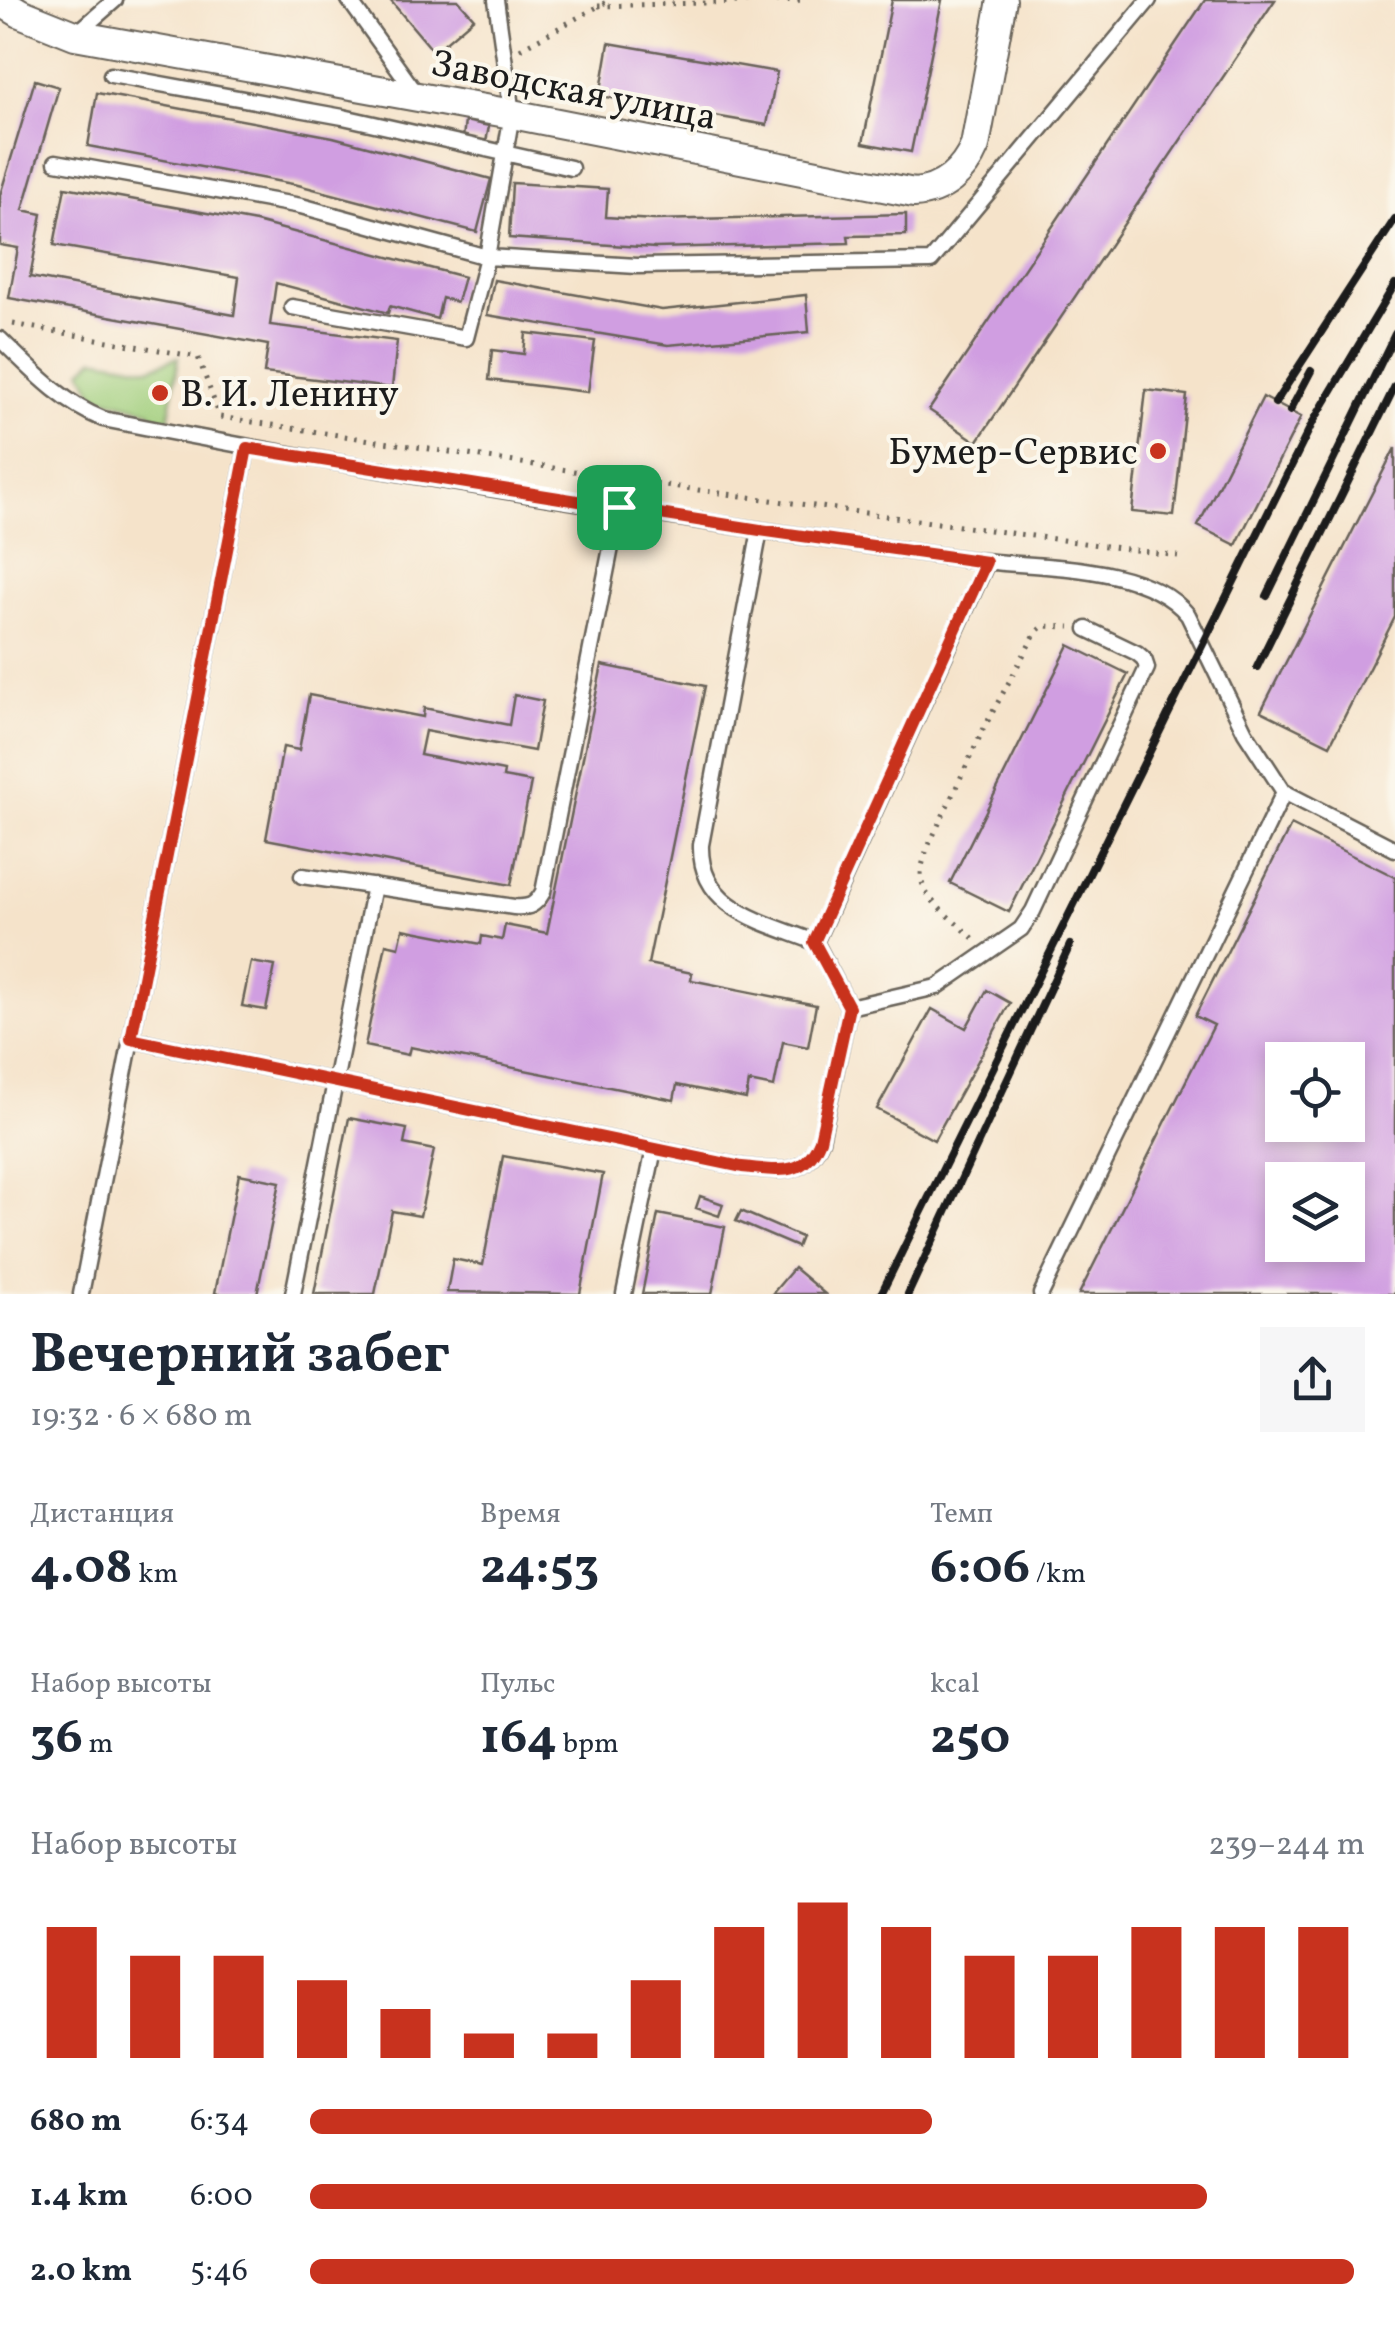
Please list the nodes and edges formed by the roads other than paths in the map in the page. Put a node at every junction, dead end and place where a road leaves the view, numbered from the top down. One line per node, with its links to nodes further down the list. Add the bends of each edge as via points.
1 (115, 0): 7 (lane)
2 (348, 0): 9 (lane)
3 (496, 0): 10 (lane)
4 (1002, 0): 10 (street, Заводская улица, via 970,158 950,180 926,192)
5 (1149, 0): 14 (lane, via 931,261 637,266)
6 (0, 1): 7 (street, Заводская улица)
7 (75, 35): 9 (street, Заводская улица)
8 (112, 75): 11 (lane)
9 (419, 98): 10 (street, Заводская улица)
10 (512, 114): 11 (lane)
11 (506, 155): 13 (lane); 14 (lane)
12 (56, 162): 14 (lane, via 301,206)
13 (571, 168)
14 (487, 257): 15 (lane, via 466,338)
15 (292, 307)
16 (0, 339): 17 (lane, via 80,410)
17 (247, 448): 18 (lane); 28 (lane)
18 (619, 507): 19 (lane); 25 (lane, via 536,904 514,908)
19 (760, 530): 20 (lane); 26 (lane, via 700,865 720,898)
20 (986, 562): 22 (lane, via 1107,575 1178,602 1198,630 1244,732); 26 (lane)
21 (1088, 629): 27 (lane, via 1138,653 1144,678 1033,911 1020,928 937,987)
22 (1284, 792): 23 (lane); 34 (lane)
23 (1395, 849)
24 (302, 876): 25 (lane)
25 (374, 886): 29 (lane)
26 (814, 942): 27 (lane)
27 (849, 1007): 30 (lane, via 813,1158 781,1170)
28 (131, 1039): 29 (lane); 31 (lane)
29 (335, 1082): 30 (lane); 32 (lane)
30 (654, 1149): 33 (lane)
31 (81, 1294)
32 (293, 1294)
33 (624, 1294)
34 (1041, 1294)

